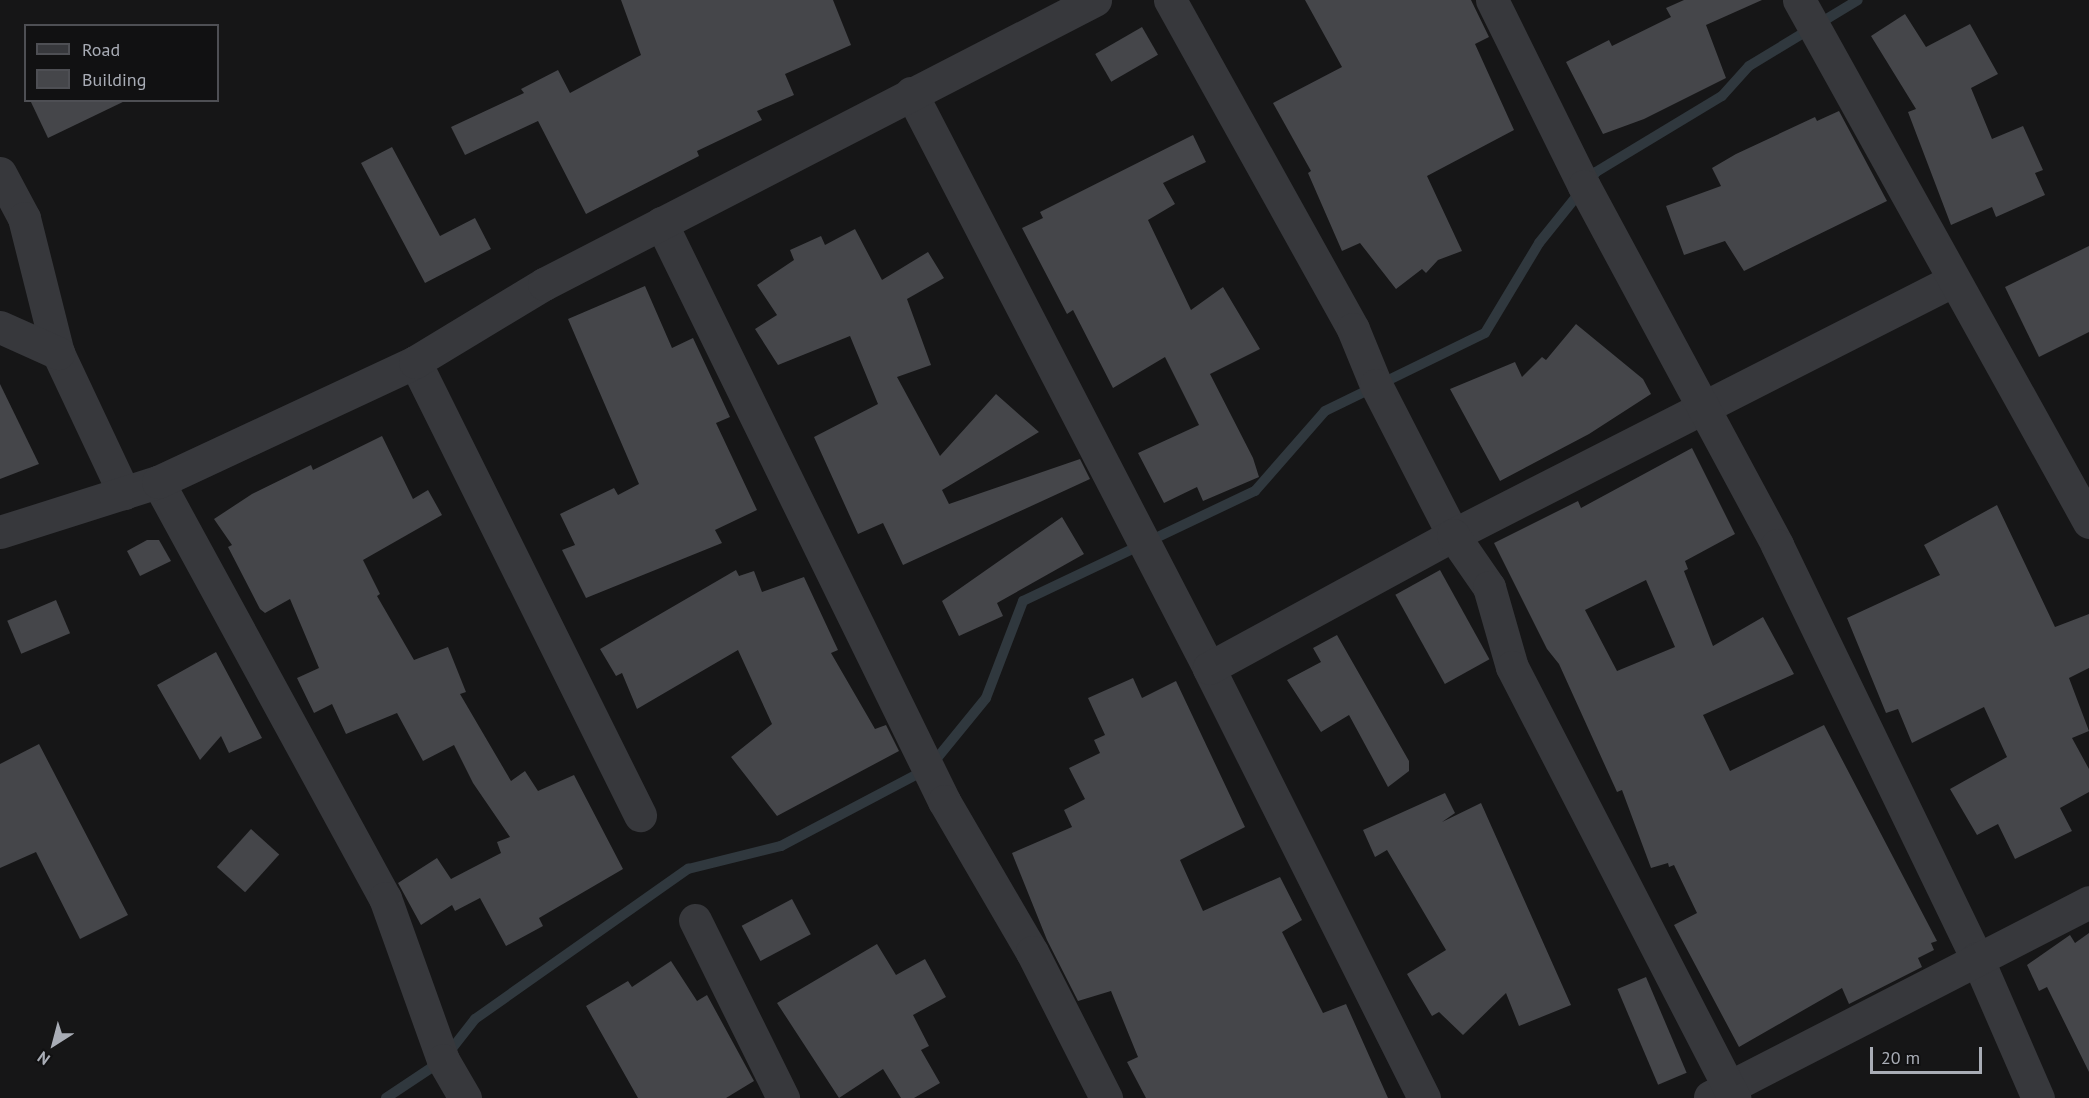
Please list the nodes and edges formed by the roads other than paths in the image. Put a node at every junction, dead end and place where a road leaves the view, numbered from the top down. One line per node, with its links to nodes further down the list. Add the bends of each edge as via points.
1 (1095, 0): 5 (street)
2 (1170, 0): 17 (street, via 1353,329 1376,385)
3 (1492, 0): 12 (street, via 1584,186)
4 (1799, 0): 8 (street)
5 (911, 93): 7 (street); 18 (street)
6 (0, 173): 10 (street, via 24,218)
7 (661, 223): 11 (street, via 544,284); 26 (street, via 944,801 1032,952)
8 (1952, 281): 12 (street); 15 (street)
9 (0, 327): 10 (street)
10 (58, 353): 14 (street)
11 (415, 362): 13 (street); 19 (street)
12 (1705, 410): 17 (street); 22 (street, via 1776,545)
13 (158, 482): 14 (street); 24 (street, via 385,898 443,1060)
14 (124, 493): 16 (street)
15 (2089, 522)
16 (0, 532)
17 (1454, 535): 18 (street); 23 (street, via 1489,587 1512,667)
18 (1209, 668): 27 (street)
19 (640, 815)
20 (2089, 902): 22 (street)
21 (695, 920): 25 (street)
22 (1977, 958): 23 (street); 28 (street)
23 (1723, 1095)
24 (465, 1098)
25 (783, 1098)
26 (1106, 1098)
27 (1424, 1098)
28 (2038, 1098)

